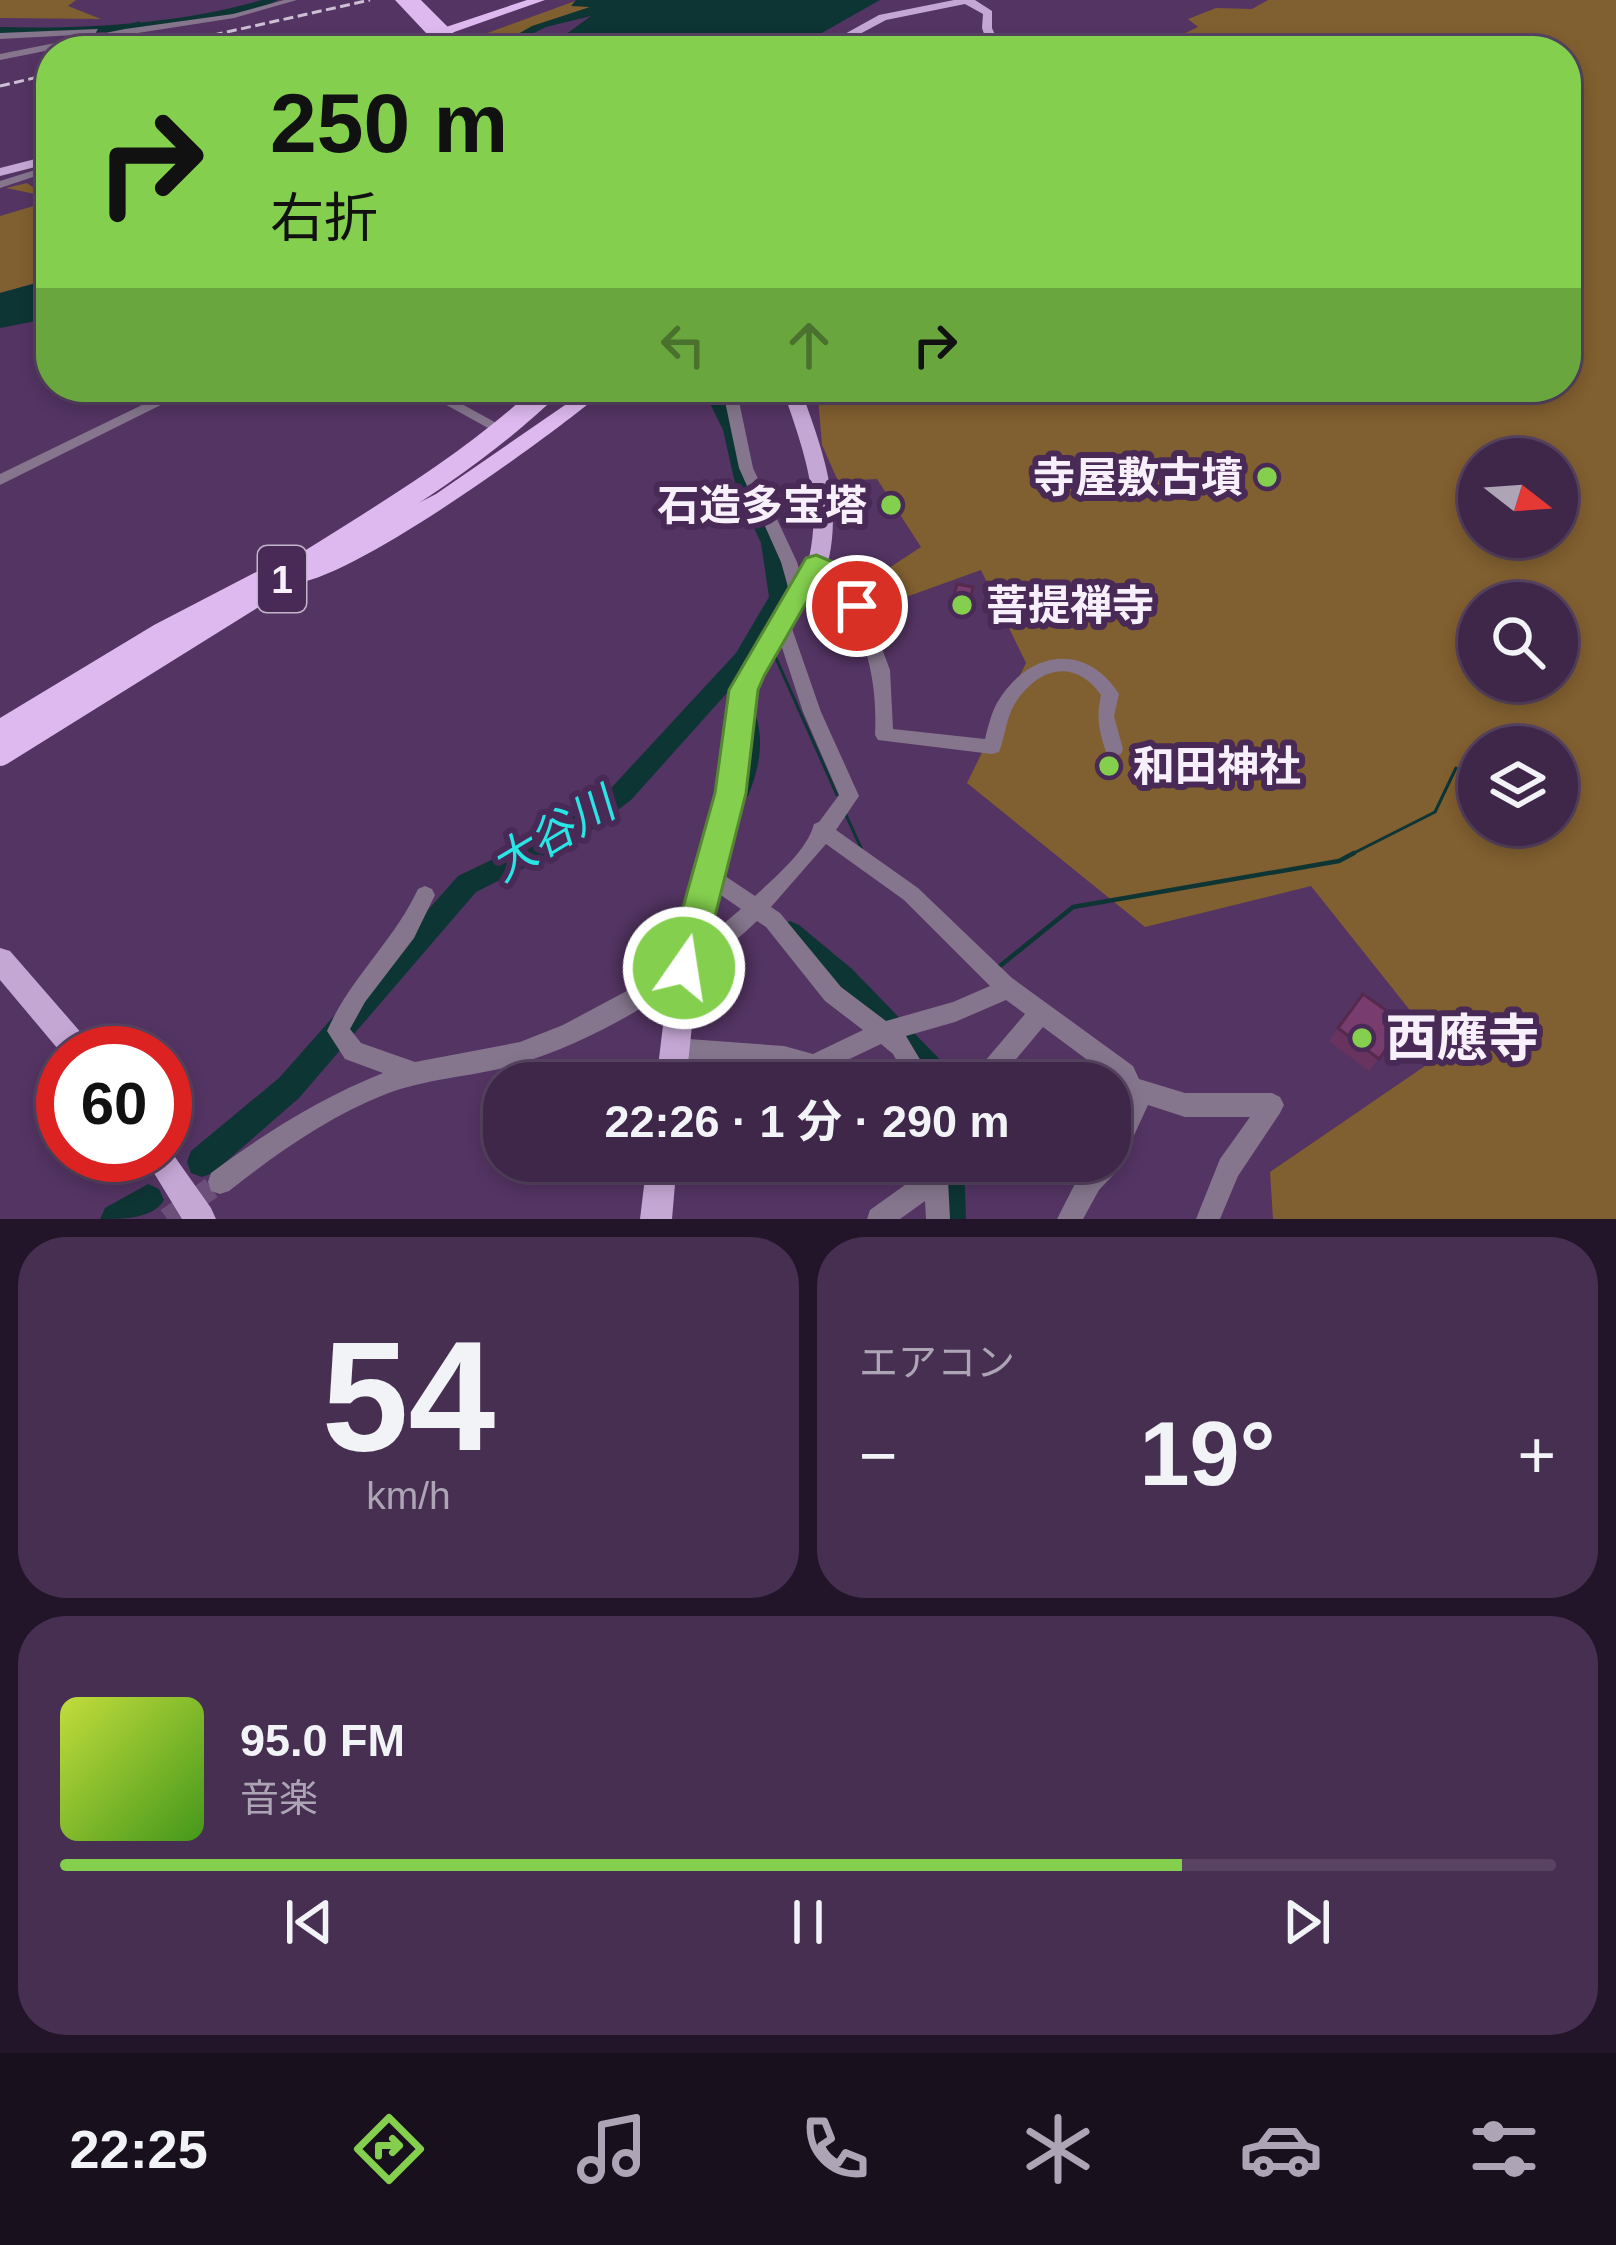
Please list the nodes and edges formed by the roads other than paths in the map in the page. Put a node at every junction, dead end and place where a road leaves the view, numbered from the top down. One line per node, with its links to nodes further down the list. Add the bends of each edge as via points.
1 (293, 0): 5 (street)
2 (539, 0): 11 (highway)
3 (969, 0): 12 (main road, via 883,17); 13 (main road, via 986,10)
4 (414, 3): 9 (highway); 10 (highway, bridge)
5 (250, 6): 6 (street)
6 (100, 30): 7 (street); 8 (street)
7 (4, 31)
8 (78, 36)
9 (437, 36)
10 (450, 36)
11 (455, 36)
12 (848, 36)
13 (992, 36)
14 (36, 47): 15 (street)
15 (0, 57)
16 (36, 162): 17 (main road)
17 (0, 172)
18 (36, 173): 19 (street)
19 (0, 184)
20 (160, 402): 28 (street)
21 (450, 402): 27 (street)
22 (519, 402): 27 (highway, 1)
23 (535, 402): 34 (highway, 1, bridge, via 439,479)
24 (577, 402): 31 (highway, 1, via 488,475 402,526)
25 (732, 402): 30 (street, via 746,468 789,562)
26 (796, 402): 29 (main road, via 825,491 826,537)
27 (494, 425): 31 (highway, 1, via 345,527)
28 (0, 481)
29 (816, 564): 30 (main road); 33 (street, via 842,576 872,637 888,688 884,735 992,747 1007,702 1061,660 1102,680)
30 (787, 603): 35 (street, via 812,712 849,796); 36 (main road, via 744,690 738,755)
31 (123, 656): 32 (highway, 1)
32 (0, 731)
33 (1114, 749)
34 (0, 753)
35 (821, 830): 38 (street); 41 (street, via 911,894)
36 (706, 874): 38 (street); 40 (main road)
37 (425, 895): 50 (street, via 418,917 347,1006 340,1035 353,1052)
38 (753, 909): 40 (street); 44 (street, via 773,920 833,994)
39 (0, 960): 43 (main road)
40 (684, 968): 45 (main road); 50 (street, via 637,1000 530,1050)
41 (1009, 988): 42 (street); 44 (street)
42 (1041, 1013): 48 (street); 49 (street)
43 (57, 1026)
44 (883, 1032): 45 (street, via 814,1065); 47 (street)
45 (675, 1049): 46 (main road)
46 (673, 1062)
47 (910, 1062)
48 (999, 1062)
49 (1108, 1062)
50 (416, 1073): 54 (street, via 290,1127)
51 (1131, 1088): 52 (street); 64 (street, via 1184,1105 1272,1106 1229,1168)
52 (1131, 1114)
53 (176, 1182): 59 (main road)
54 (220, 1182)
55 (660, 1182): 60 (main road)
56 (922, 1182): 61 (street)
57 (936, 1182): 62 (street)
58 (1089, 1182): 63 (street)
59 (200, 1219)
60 (656, 1219)
61 (879, 1219)
62 (938, 1219)
63 (1069, 1219)
64 (1208, 1219)

